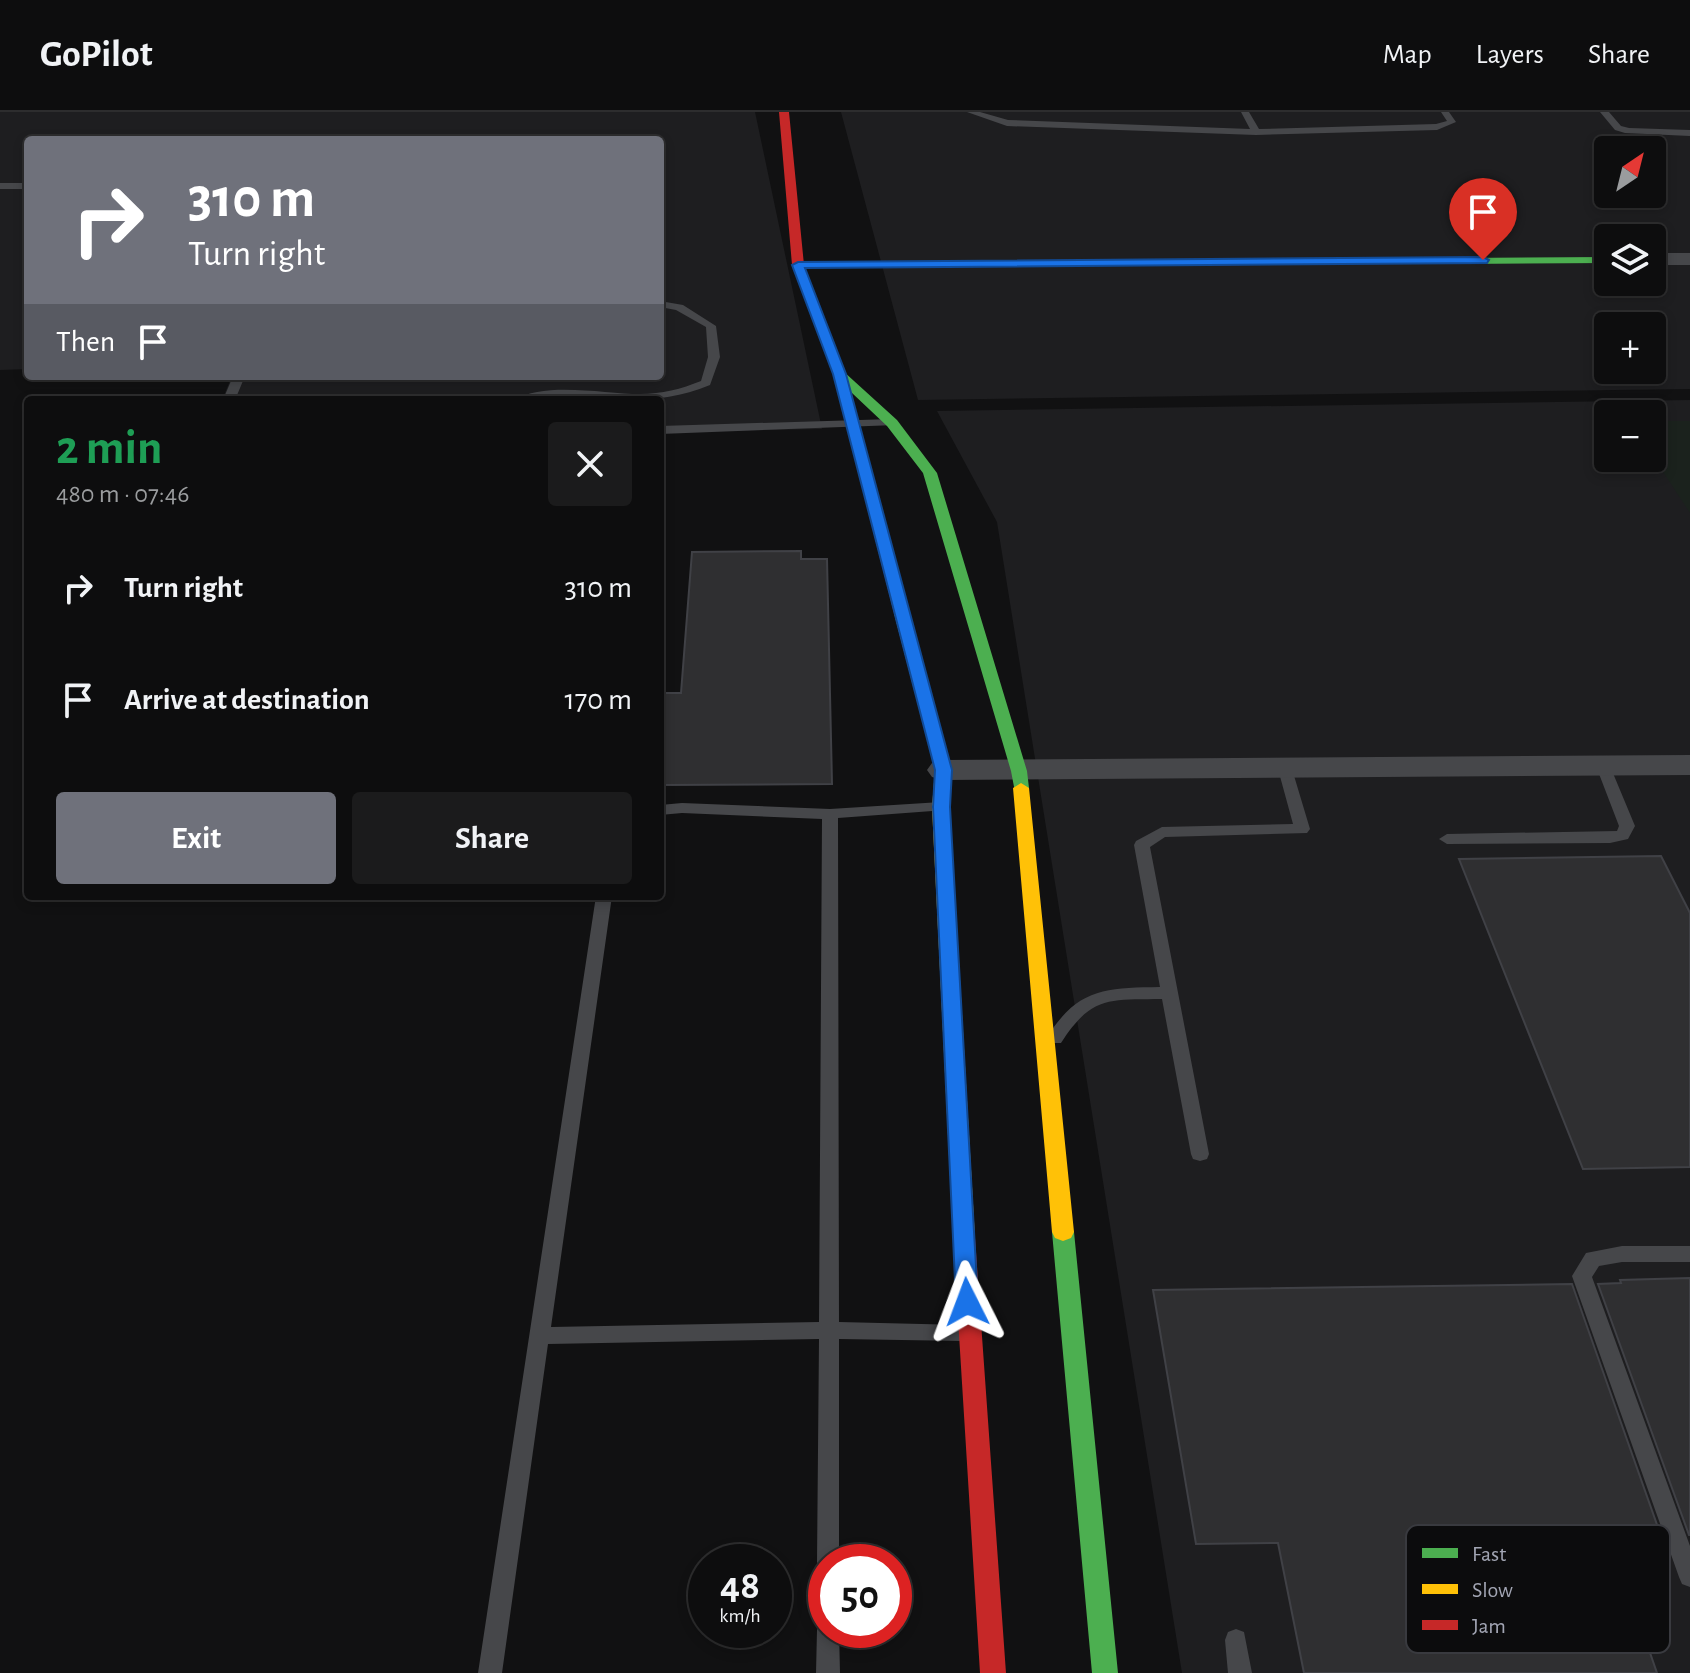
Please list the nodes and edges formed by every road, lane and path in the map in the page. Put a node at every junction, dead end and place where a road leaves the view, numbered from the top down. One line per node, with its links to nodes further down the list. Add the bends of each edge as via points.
1 (784, 112): 13 (main road)
2 (971, 112): 6 (lane, via 1029,125)
3 (1245, 112): 6 (lane)
4 (1445, 112): 6 (lane, via 1452,122 1437,127)
5 (1604, 112): 7 (lane, via 1628,131)
6 (1256, 132)
7 (1690, 133)
8 (0, 186): 9 (lane)
9 (24, 186)
10 (1666, 259): 11 (street)
11 (1690, 259)
12 (1594, 260): 13 (main road)
13 (798, 265): 15 (main road)
14 (664, 305): 18 (lane, via 679,307 711,326 714,357 706,383 690,392)
15 (839, 374): 19 (main road); 20 (main road)
16 (534, 396): 17 (lane)
17 (614, 396)
18 (659, 396)
19 (892, 423): 20 (lane); 26 (main road, via 930,473)
20 (851, 426): 21 (lane); 25 (main road)
21 (664, 430)
22 (1690, 765): 23 (street)
23 (1603, 766): 24 (street); 30 (lane, via 1627,826 1623,835)
24 (1285, 769): 26 (street); 32 (lane, via 1302,829 1162,832 1142,845)
25 (943, 770): 26 (street); 27 (main road)
26 (1019, 771): 33 (main road)
27 (941, 807): 29 (lane); 37 (main road)
28 (664, 810): 29 (lane)
29 (830, 814): 36 (lane)
30 (1447, 839)
31 (603, 900): 38 (lane)
32 (1170, 993): 33 (lane, via 1096,995 1075,1010); 34 (lane)
33 (1046, 1054): 46 (main road)
34 (1200, 1154)
35 (1690, 1254): 40 (lane, via 1593,1259 1582,1276)
36 (828, 1330): 37 (lane); 38 (lane); 39 (lane)
37 (969, 1333): 45 (main road)
38 (541, 1336): 43 (lane)
39 (828, 1544)
40 (1690, 1577)
41 (1236, 1640): 47 (lane)
42 (828, 1648): 44 (lane)
43 (490, 1673)
44 (828, 1673)
45 (993, 1673)
46 (1105, 1673)
47 (1240, 1673)

